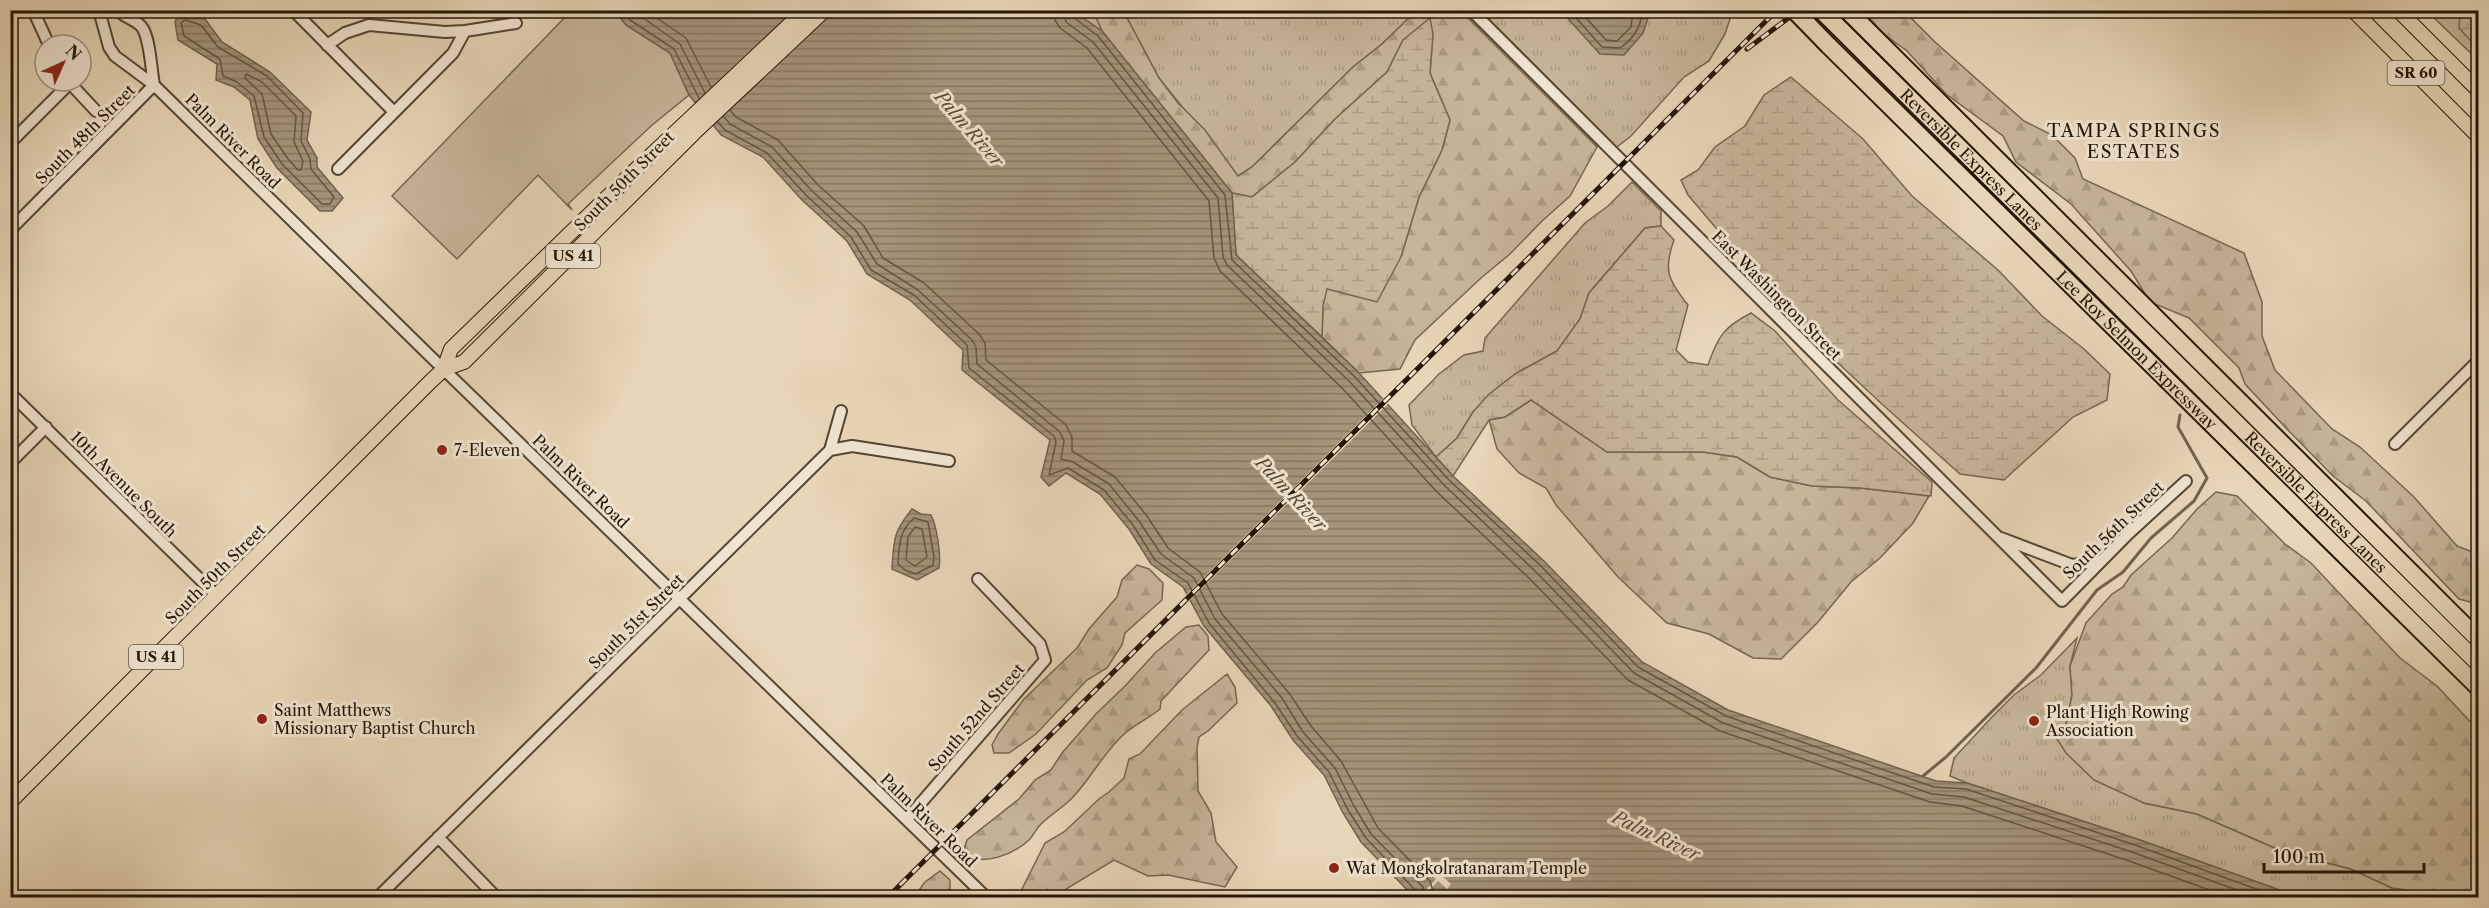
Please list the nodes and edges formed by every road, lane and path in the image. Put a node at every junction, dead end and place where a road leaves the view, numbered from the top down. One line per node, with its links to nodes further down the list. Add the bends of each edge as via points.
1 (33, 10): 16 (street)
2 (99, 10): 13 (street, Palm River Road)
3 (293, 10): 17 (street)
4 (805, 10): 24 (main road, South 50th Street / US 41)
5 (825, 10): 24 (main road, South 50th Street / US 41)
6 (1471, 10): 39 (street, East Washington Street)
7 (1794, 10): 47 (highway, Lee Roy Selmon Expressway, bridge)
8 (1821, 10): 46 (highway, Reversible Express Lanes)
9 (1846, 10): 45 (highway)
10 (2352, 10): 25 (main road, SR 60)
11 (2398, 10): 19 (main road, SR 60)
12 (118, 12): 13 (street); 18 (street, via 140,25 148,37)
13 (102, 22): 18 (street, Palm River Road, via 115,56)
14 (516, 23): 15 (street)
15 (465, 31): 17 (street, via 369,26 345,33); 23 (street, via 453,53)
16 (44, 33)
17 (327, 45): 23 (street)
18 (154, 85): 28 (street, South 48th Street); 30 (street, Palm River Road)
19 (2478, 90)
20 (58, 93): 26 (street)
21 (79, 93): 22 (street)
22 (96, 111)
23 (394, 112): 27 (street)
24 (691, 127): 30 (main road, South 50th Street / US 41, via 464,362)
25 (2478, 136)
26 (10, 143)
27 (338, 169)
28 (10, 230)
29 (2478, 361): 34 (street)
30 (444, 369): 42 (main road, South 50th Street / US 41); 43 (street, Palm River Road)
31 (10, 393): 33 (street, 10th Avenue South)
32 (841, 411): 35 (street)
33 (46, 427): 37 (street); 42 (street, 10th Avenue South)
34 (2395, 444)
35 (830, 450): 36 (street, via 852,446); 43 (street, South 51st Street)
36 (949, 461)
37 (10, 463)
38 (2187, 481): 40 (street, South 56th Street)
39 (1995, 535): 40 (street, via 2072,565); 44 (street, East Washington Street)
40 (2100, 561): 44 (street, South 56th Street)
41 (978, 579): 49 (street, South 52nd Street, via 1040,644 1044,660)
42 (217, 596): 48 (main road, South 50th Street / US 41)
43 (681, 598): 49 (street, Palm River Road); 50 (street, South 51st Street)
44 (2062, 601)
45 (2478, 639)
46 (2478, 663)
47 (2478, 687)
48 (10, 802)
49 (907, 819): 53 (street, Palm River Road)
50 (438, 837): 51 (street, South 51st Street); 52 (street)
51 (377, 897)
52 (497, 897)
53 (987, 897)

